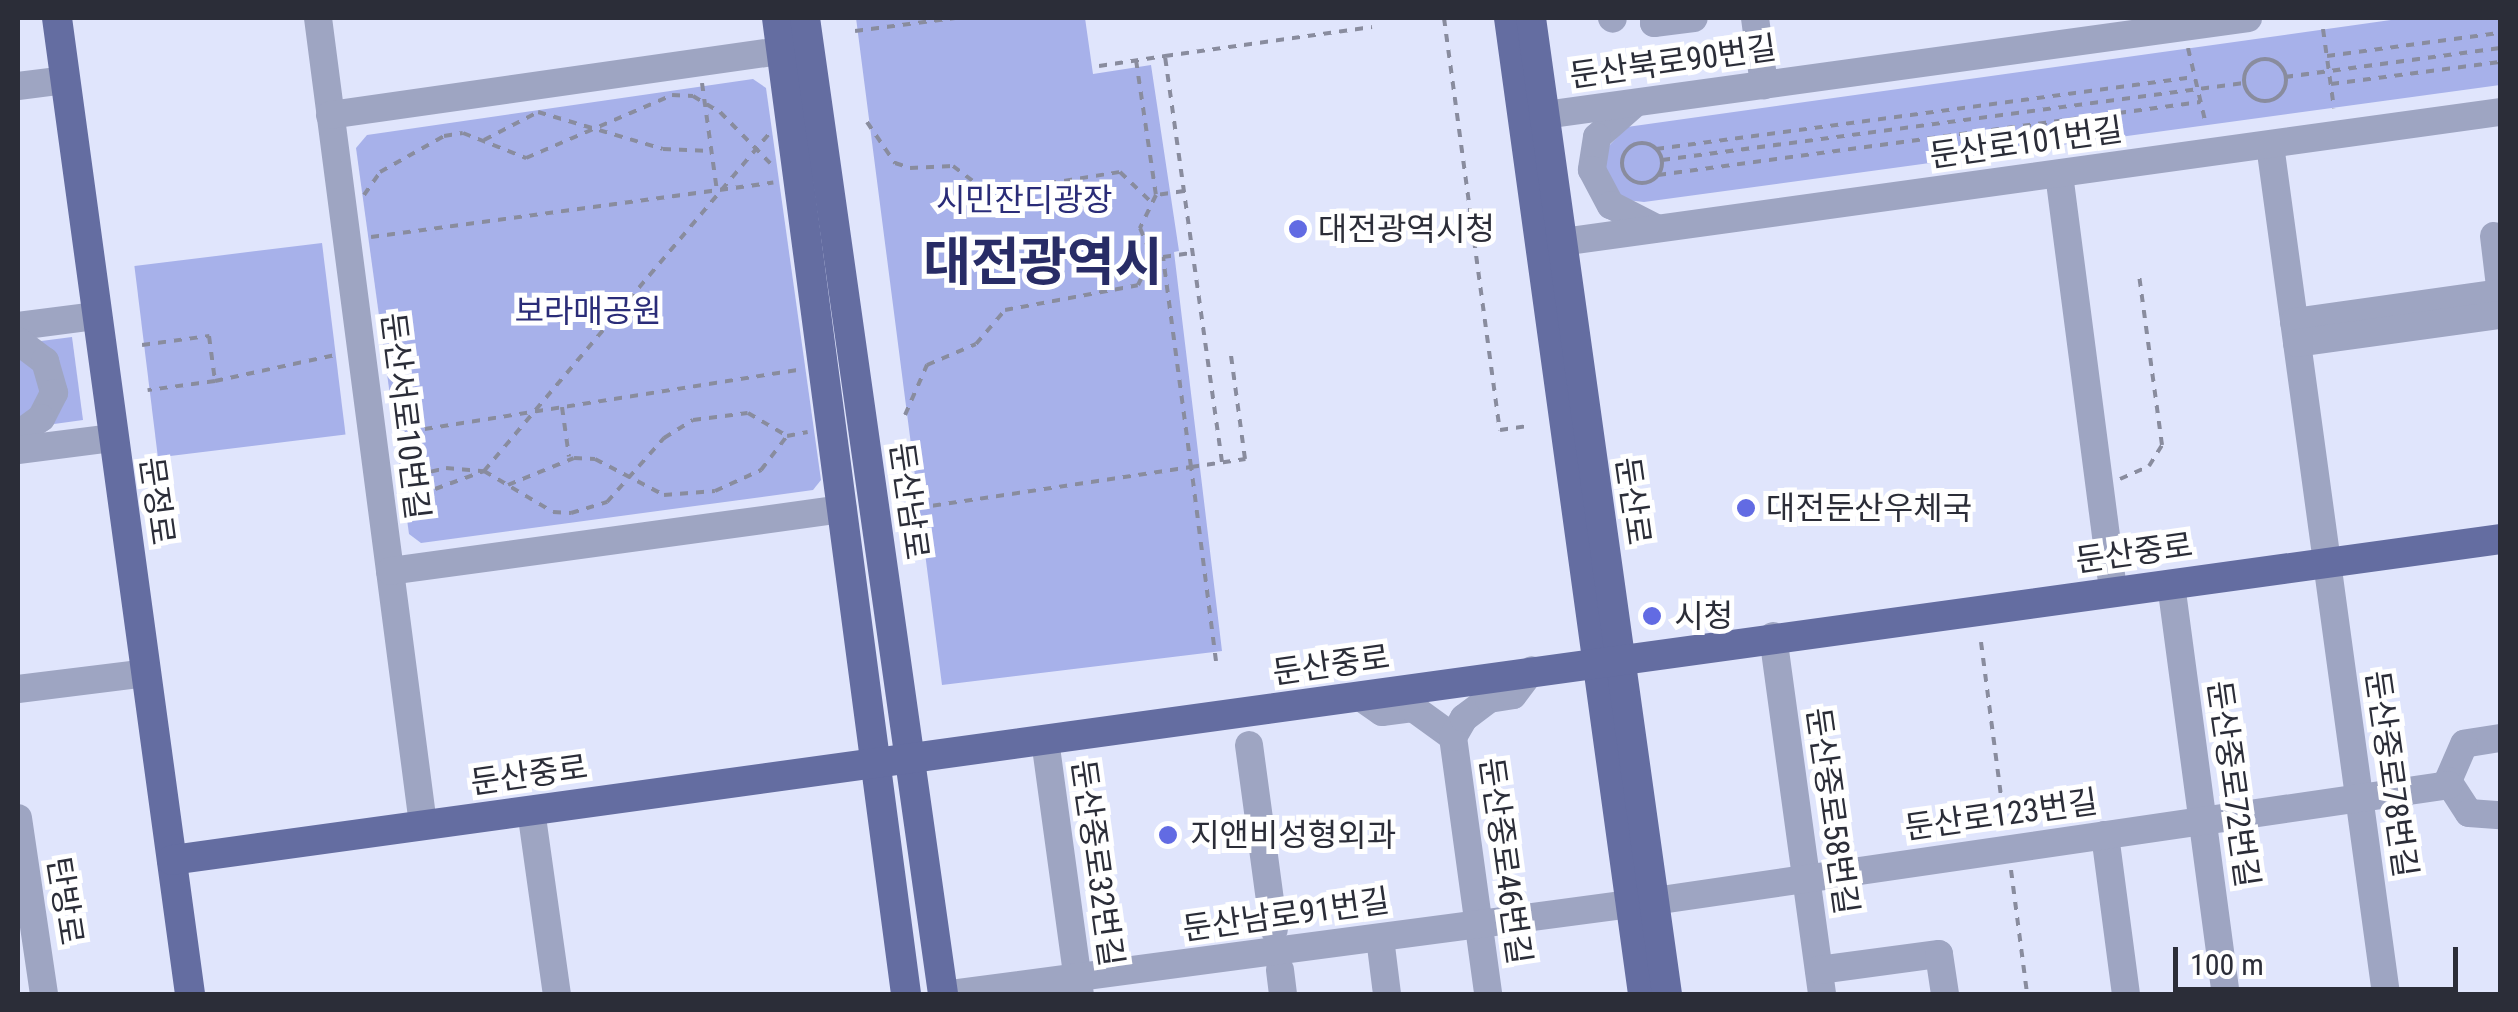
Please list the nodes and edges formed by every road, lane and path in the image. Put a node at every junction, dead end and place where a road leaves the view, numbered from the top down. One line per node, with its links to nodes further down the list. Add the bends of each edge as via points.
1 (58, 18): 28 (main road, 문정로)
2 (318, 18): 40 (street, 둔산서로10번길, via 335,51)
3 (777, 18): 19 (main road, 둔산남로)
4 (805, 18): 117 (main road, 둔산남로)
5 (955, 18): 15 (path)
6 (1444, 18): 82 (path, via 1500,430)
7 (1509, 18): 41 (main road, 둔산로)
8 (1531, 18): 41 (main road, 둔산로)
9 (1654, 18): 10 (street)
10 (1694, 18)
11 (1755, 18): 32 (street)
12 (2248, 18): 32 (street, 둔산북로90번길)
13 (1372, 27): 20 (path)
14 (2324, 29): 21 (path)
15 (855, 30)
16 (2500, 33): 21 (path)
17 (2188, 48): 26 (path)
18 (2500, 48): 25 (path)
19 (781, 50): 40 (street); 99 (main road, 둔산남로)
20 (1166, 56): 22 (path); 55 (path)
21 (2327, 56): 25 (path)
22 (1136, 60): 24 (path); 56 (path)
23 (2500, 62): 31 (path)
24 (1099, 66)
25 (2329, 71): 27 (path); 31 (path)
26 (2194, 77): 34 (path); 49 (path)
27 (2284, 77): 29 (path, via 2278,64 2259,60 2248,67); 29 (path, via 2280,95 2267,101 2253,98)
28 (66, 80): 33 (street); 69 (main road, 문정로)
29 (2244, 82): 34 (path)
30 (702, 83): 35 (path)
31 (2331, 84): 38 (path)
32 (1764, 85): 37 (street, 둔산북로90번길)
33 (18, 86)
34 (2198, 89): 36 (path); 51 (path)
35 (705, 102): 44 (path, via 692,96 651,99); 48 (path); 50 (path)
36 (2200, 102): 43 (path); 52 (path)
37 (1637, 103): 41 (street, 둔산북로90번길); 59 (street, via 1598,137 1592,170 1611,204)
38 (2334, 108)
39 (2500, 112): 47 (street, 둔산로101번길)
40 (330, 115): 102 (street, 둔산서로10번길)
41 (1534, 117): 62 (main road, 둔산로); 107 (main road, 둔산로)
42 (867, 122): 58 (path, via 895,163 910,168 953,166 981,187 1001,192 1120,172)
43 (2206, 126)
44 (596, 127): 46 (path, via 538,112); 46 (path, via 526,158); 50 (path, via 663,149)
45 (775, 127): 48 (path)
46 (484, 141): 57 (path, via 463,134 427,142 380,172)
47 (2270, 145): 53 (street, 둔산로101번길); 71 (street, 둔산중로78번길)
48 (756, 149): 54 (path); 54 (path, via 782,178)
49 (1656, 149): 51 (path); 52 (path, via 1634,145 1623,166 1635,181)
50 (711, 151): 54 (path)
51 (1662, 160): 52 (path)
52 (1658, 174)
53 (2059, 174): 59 (street, 둔산로101번길); 104 (street)
54 (719, 190): 61 (path); 80 (path)
55 (1184, 190): 56 (path); 64 (path)
56 (1156, 195): 58 (path)
57 (360, 201)
58 (1150, 201): 63 (path, via 1140,228)
59 (1657, 228): 62 (street, 둔산로101번길)
60 (2494, 236): 67 (street)
61 (364, 238)
62 (1562, 242): 107 (main road, 둔산로)
63 (1154, 252): 65 (path); 81 (path, via 1138,285 1005,310 976,344 927,365)
64 (1193, 253): 65 (path); 90 (path)
65 (1163, 257): 91 (path)
66 (2139, 274): 96 (path, via 2162,445 2149,466)
67 (2500, 290): 71 (street)
68 (2500, 314): 71 (street)
69 (96, 316): 70 (street); 87 (main road, 문정로)
70 (18, 326)
71 (2296, 332): 101 (street, 둔산중로78번길)
72 (18, 341): 85 (street, via 45,361 54,393 41,418)
73 (142, 345): 77 (path, via 209,336)
74 (1230, 354): 90 (path, via 1245,459)
75 (335, 355): 77 (path)
76 (808, 368): 79 (path)
77 (215, 380): 78 (path)
78 (148, 390)
79 (562, 407): 80 (path); 89 (path)
80 (533, 412): 84 (path); 92 (path)
81 (906, 415)
82 (1528, 426)
83 (817, 431): 86 (path)
84 (391, 434)
85 (18, 435)
86 (787, 436): 94 (path, via 760,470 715,490 664,495); 94 (path, via 762,416 712,413 664,438)
87 (113, 438): 88 (street); 110 (main road, 문정로)
88 (18, 450)
89 (569, 459): 94 (path, via 596,459); 95 (path)
90 (1222, 462): 91 (path)
91 (1191, 467): 98 (path); 108 (path)
92 (484, 471): 93 (path, via 446,468); 95 (path); 97 (path, via 435,489)
93 (398, 480)
94 (631, 480): 95 (path, via 607,502 571,513 553,512)
95 (508, 485)
96 (2115, 487)
97 (399, 490)
98 (917, 508)
99 (843, 509): 102 (street); 118 (main road, 둔산남로)
100 (2500, 539): 101 (main road, 둔산중로)
101 (2328, 562): 103 (main road, 둔산중로); 120 (street, 둔산중로78번길)
102 (390, 571): 125 (street, 둔산서로10번길)
103 (2171, 584): 104 (main road, 둔산중로); 124 (street, 둔산중로72번길)
104 (2113, 591): 105 (main road, 둔산중로)
105 (1773, 636): 107 (main road, 둔산중로); 129 (street, 둔산중로58번길)
106 (1981, 642): 127 (path)
107 (1608, 659): 109 (main road, 둔산중로); 130 (main road, 둔산로)
108 (1216, 661)
109 (1532, 670): 112 (main road, 둔산중로); 114 (street, via 1513,695 1489,698 1464,718)
110 (146, 673): 111 (street); 128 (main road, 문정로)
111 (18, 689)
112 (1359, 696): 114 (street, via 1382,712 1413,708); 115 (main road, 둔산중로)
113 (2497, 736): 119 (street, via 2454,754)
114 (1453, 737): 131 (street, 둔산중로46번길)
115 (1046, 740): 117 (main road, 둔산중로); 135 (street, 둔산중로32번길)
116 (1249, 745): 132 (street)
117 (910, 758): 118 (main road, 둔산중로); 140 (main road, 둔산남로)
118 (877, 763): 121 (main road, 둔산중로); 139 (main road, 둔산남로)
119 (2449, 785): 120 (street, 둔산로123번길); 122 (street, via 2469,812)
120 (2359, 799): 124 (street, 둔산로123번길); 150 (street, 둔산중로78번길)
121 (532, 810): 125 (main road, 둔산중로); 138 (street)
122 (2498, 816)
123 (18, 818): 136 (street, 탄방로)
124 (2203, 822): 126 (street, 둔산로123번길); 149 (street, 둔산중로72번길)
125 (423, 824): 128 (main road, 둔산중로)
126 (2105, 836): 127 (street, 둔산로123번길); 148 (street)
127 (2008, 849): 129 (street, 둔산로123번길); 147 (path)
128 (172, 860): 137 (main road, 문정로)
129 (1806, 878): 130 (street, 둔산로123번길); 134 (street, 둔산중로58번길)
130 (1642, 902): 131 (street, 둔산남로91번길); 144 (main road, 둔산로); 145 (main road, 둔산로)
131 (1478, 925): 133 (street, 둔산남로91번길); 143 (street, 둔산중로46번길)
132 (1274, 928)
133 (1380, 938): 135 (street, 둔산남로91번길); 142 (street)
134 (1821, 982): 146 (street, via 1939,954)
135 (1079, 986): 141 (street, 둔산남로91번길)
136 (44, 994)
137 (190, 994)
138 (557, 994)
139 (906, 994)
140 (943, 994)
141 (951, 994)
142 (1387, 994)
143 (1488, 994)
144 (1643, 994)
145 (1666, 994)
146 (1945, 994)
147 (2027, 994)
148 (2126, 994)
149 (2226, 994)
150 (2386, 994)

